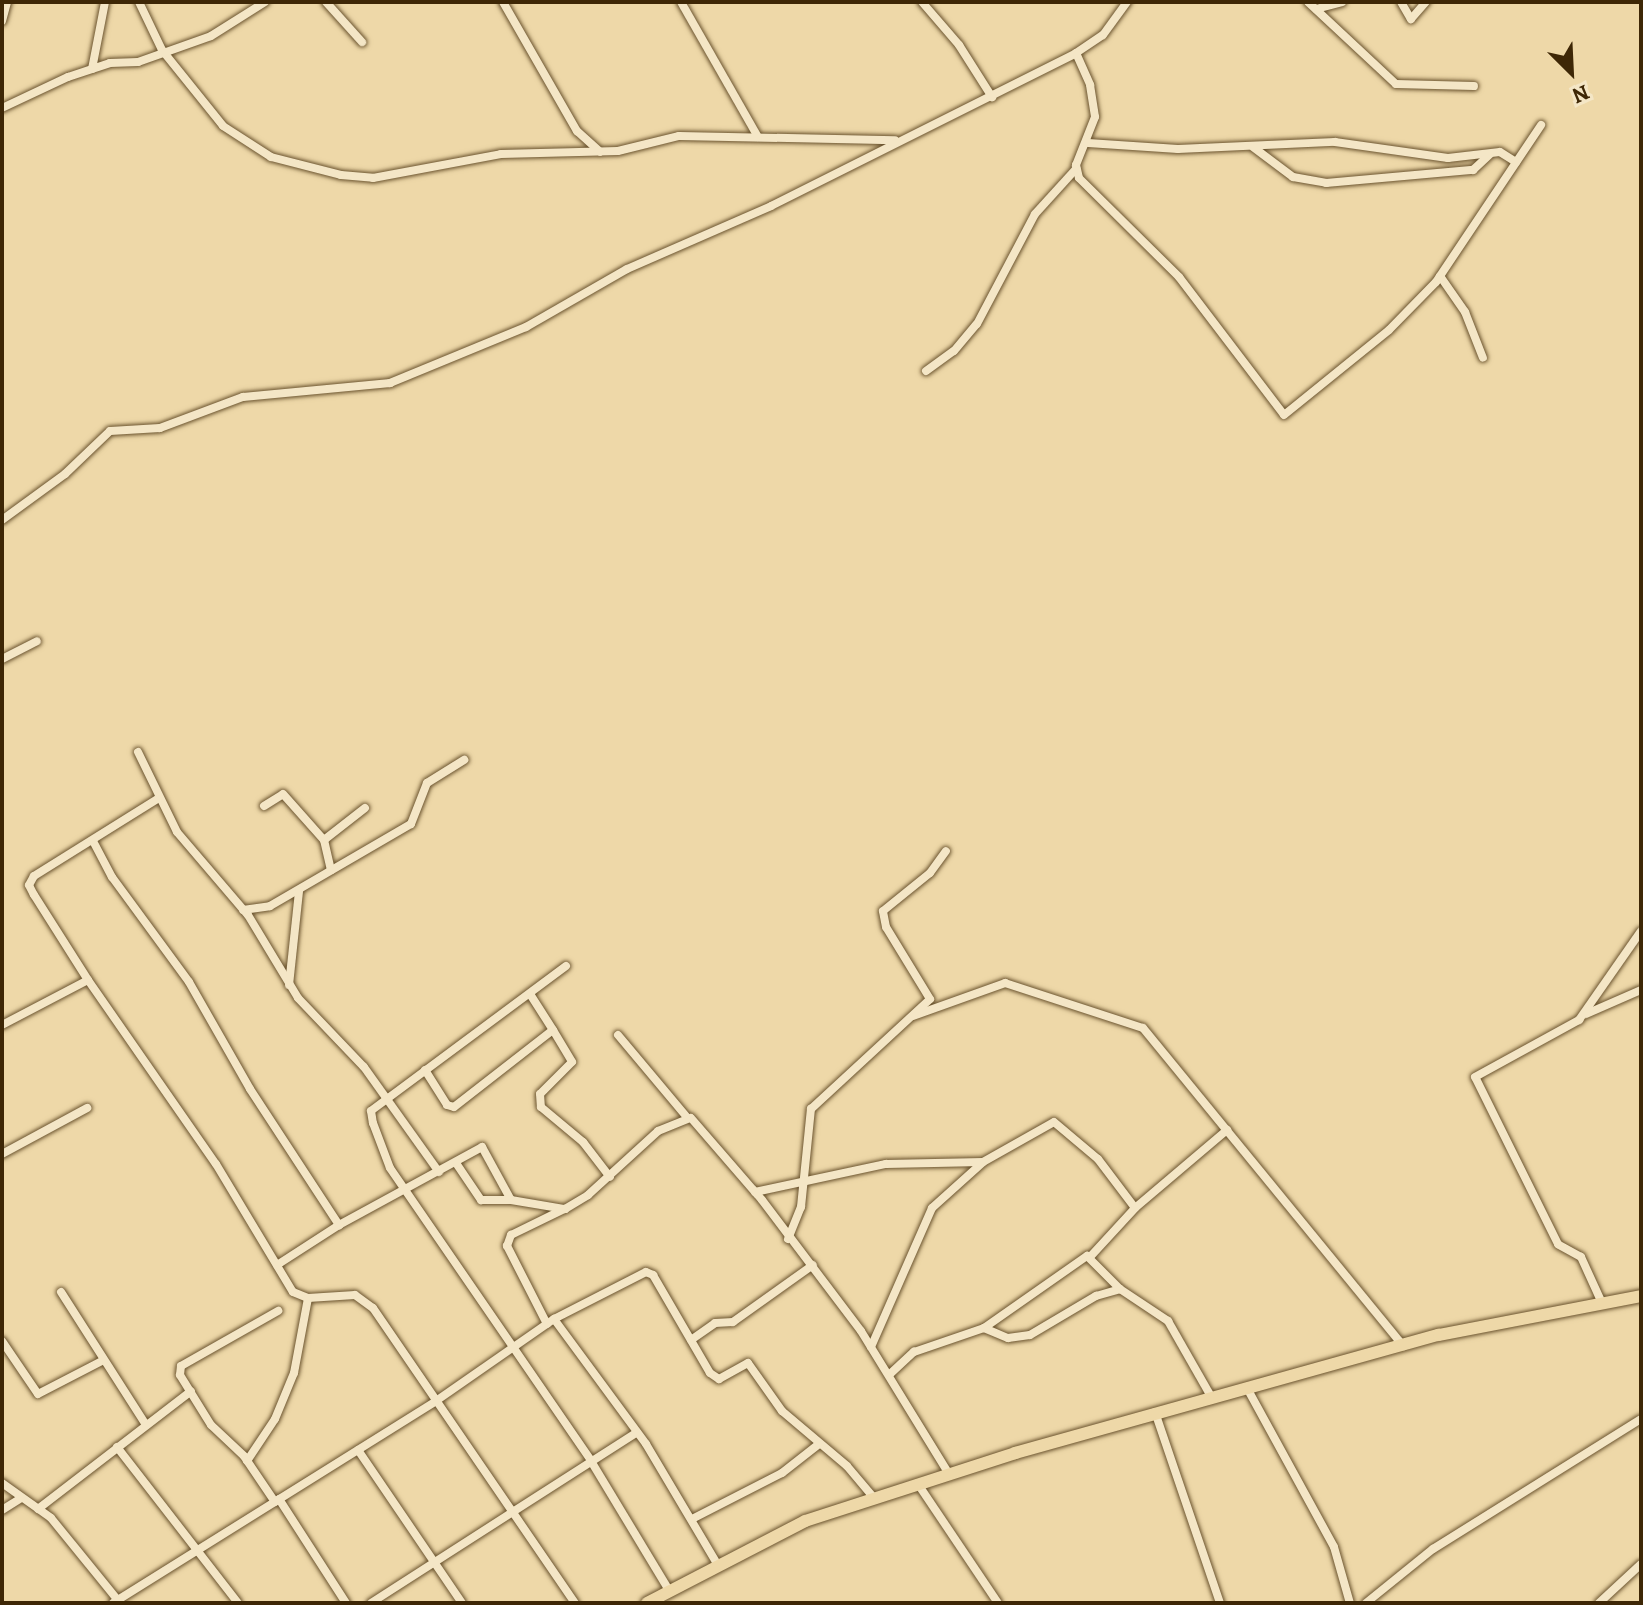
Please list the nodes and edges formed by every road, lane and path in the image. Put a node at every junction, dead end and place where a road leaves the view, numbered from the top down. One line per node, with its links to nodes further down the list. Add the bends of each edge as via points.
1 (7, 2): 15 (street)
2 (105, 2): 19 (street)
3 (139, 2): 17 (street)
4 (265, 2): 17 (street, via 219,32)
5 (326, 2): 16 (street)
6 (503, 2): 28 (street, via 577,131)
7 (681, 2): 24 (street)
8 (922, 2): 21 (street, via 959,45)
9 (1127, 2): 18 (street, via 1103,35)
10 (1308, 2): 14 (street)
11 (1342, 2): 14 (street)
12 (1401, 2): 13 (street, via 1411,19)
13 (1426, 2)
14 (1316, 9): 20 (street, via 1347,43 1404,88)
15 (2, 21)
16 (362, 42)
17 (162, 50): 19 (street, via 138,62); 28 (street, via 223,126 271,157 302,166 373,178 501,154)
18 (1076, 53): 21 (street); 26 (street, via 1094,102)
19 (92, 69): 22 (street)
20 (1474, 86)
21 (992, 97): 25 (street)
22 (2, 108)
23 (1541, 125): 30 (street)
24 (758, 137): 25 (street); 28 (street, via 679,136)
25 (896, 140): 35 (street, via 771,206 627,269 526,327 390,383 243,397 160,428 110,431 65,474)
26 (1088, 143): 27 (street); 31 (street)
27 (1253, 147): 29 (street, via 1335,142 1448,158); 29 (street, via 1293,177 1326,183 1473,170)
28 (601, 152)
29 (1491, 153): 30 (street)
30 (1516, 162): 32 (street)
31 (1076, 169): 32 (street, via 1083,185 1179,277 1284,415 1389,330); 34 (street, via 1035,214 977,324 954,351)
32 (1440, 276): 33 (street, via 1465,312)
33 (1483, 358)
34 (926, 371)
35 (2, 520)
36 (37, 641): 37 (street)
37 (2, 659)
38 (138, 752): 40 (street)
39 (464, 760): 46 (street, via 427,783 411,824)
40 (157, 799): 44 (street); 48 (street, via 177,832)
41 (264, 806): 43 (street, via 283,794)
42 (365, 808): 43 (street)
43 (324, 840): 46 (street)
44 (93, 841): 51 (street, via 49,865 29,885); 76 (street, via 112,877 189,982 242,1076)
45 (946, 851): 56 (street, via 930,873 883,911 886,927 931,993)
46 (331, 870): 47 (street)
47 (299, 891): 48 (street, via 270,906); 52 (street)
48 (243, 910): 52 (street)
49 (1641, 931): 55 (street)
50 (566, 966): 54 (street)
51 (88, 980): 57 (street); 79 (street, via 216,1164)
52 (289, 985): 61 (street, via 364,1067)
53 (1641, 990): 55 (street)
54 (530, 994): 58 (street); 60 (street)
55 (1586, 1014): 85 (street, via 1475,1077 1558,1244 1581,1257)
56 (913, 1016): 64 (street, via 1005,983 1121,1019 1154,1037); 70 (street, via 811,1109)
57 (2, 1025)
58 (553, 1030): 60 (street, via 454,1107 447,1105); 69 (street, via 572,1062 540,1094 541,1107 583,1142)
59 (618, 1035): 63 (street)
60 (425, 1070): 61 (street)
61 (385, 1100): 68 (street); 71 (street, via 371,1111 373,1123 380,1149)
62 (87, 1108): 65 (street)
63 (686, 1116): 69 (street, via 658,1131); 72 (street, via 696,1120)
64 (1227, 1130): 74 (street); 91 (street)
65 (2, 1154)
66 (983, 1162): 70 (street, via 886,1164); 74 (street, via 1048,1123 1058,1123 1098,1159); 92 (street, via 932,1208)
67 (456, 1163): 68 (street); 73 (street, via 481,1200); 73 (street, via 482,1147)
68 (439, 1172): 71 (street)
69 (610, 1177): 75 (street)
70 (804, 1182): 72 (street); 77 (street)
71 (407, 1189): 76 (street); 93 (street)
72 (755, 1192): 77 (street)
73 (511, 1200): 75 (street)
74 (1135, 1208): 78 (street)
75 (565, 1209): 87 (street, via 511,1235 507,1246)
76 (339, 1225): 79 (street)
77 (788, 1239): 80 (street)
78 (1090, 1257): 81 (street); 88 (street)
79 (277, 1265): 84 (street, via 293,1292)
80 (813, 1265): 89 (street, via 733,1322 715,1323); 92 (street)
81 (1120, 1289): 88 (street, via 1096,1296 1030,1335 1008,1338); 98 (street, via 1168,1321)
82 (61, 1292): 94 (street)
83 (1641, 1296): 85 (main road)
84 (308, 1298): 99 (street, via 364,1299); 107 (street, via 294,1373 275,1419)
85 (1602, 1303): 91 (main road)
86 (278, 1311): 97 (street, via 181,1366)
87 (551, 1321): 89 (street, via 646,1272 653,1275); 93 (street); 103 (street)
88 (984, 1328): 95 (street, via 914,1352)
89 (691, 1340): 104 (street, via 702,1363 719,1379 748,1363 782,1411)
90 (2, 1341): 94 (street, via 38,1394)
91 (1403, 1346): 96 (main road)
92 (871, 1347): 95 (street)
93 (510, 1348): 99 (street); 108 (street)
94 (104, 1360): 102 (street)
95 (890, 1374): 109 (street)
96 (1247, 1388): 98 (main road); 124 (street, via 1334,1547)
97 (191, 1391): 102 (street); 107 (street, via 211,1425)
98 (1212, 1398): 100 (main road)
99 (436, 1401): 106 (street); 117 (street)
100 (1155, 1411): 109 (main road); 133 (street)
101 (1641, 1419): 134 (street, via 1433,1549)
102 (146, 1425): 105 (street)
103 (637, 1432): 108 (street); 118 (street)
104 (819, 1444): 113 (street); 118 (street, via 782,1473)
105 (117, 1447): 115 (street); 119 (street)
106 (358, 1450): 114 (street); 120 (street)
107 (247, 1461): 114 (street)
108 (591, 1461): 117 (street); 123 (street)
109 (949, 1474): 111 (main road)
110 (2, 1483): 112 (street)
111 (918, 1484): 113 (main road); 126 (street)
112 (21, 1498): 115 (street); 116 (street)
113 (874, 1498): 122 (main road, via 805,1521)
114 (277, 1500): 119 (street); 128 (street)
115 (38, 1509): 125 (street, via 51,1518)
116 (2, 1510)
117 (515, 1512): 120 (street); 131 (street)
118 (692, 1519): 122 (street)
119 (202, 1550): 125 (street); 127 (street)
120 (436, 1564): 129 (street); 130 (street)
121 (1641, 1564): 135 (street)
122 (719, 1567): 123 (main road)
123 (670, 1592): 132 (main road)
124 (1346, 1601)
125 (117, 1602)
126 (996, 1602)
127 (238, 1603)
128 (346, 1603)
129 (371, 1603)
130 (462, 1603)
131 (575, 1603)
132 (647, 1603)
133 (1220, 1603)
134 (1366, 1603)
135 (1599, 1603)

